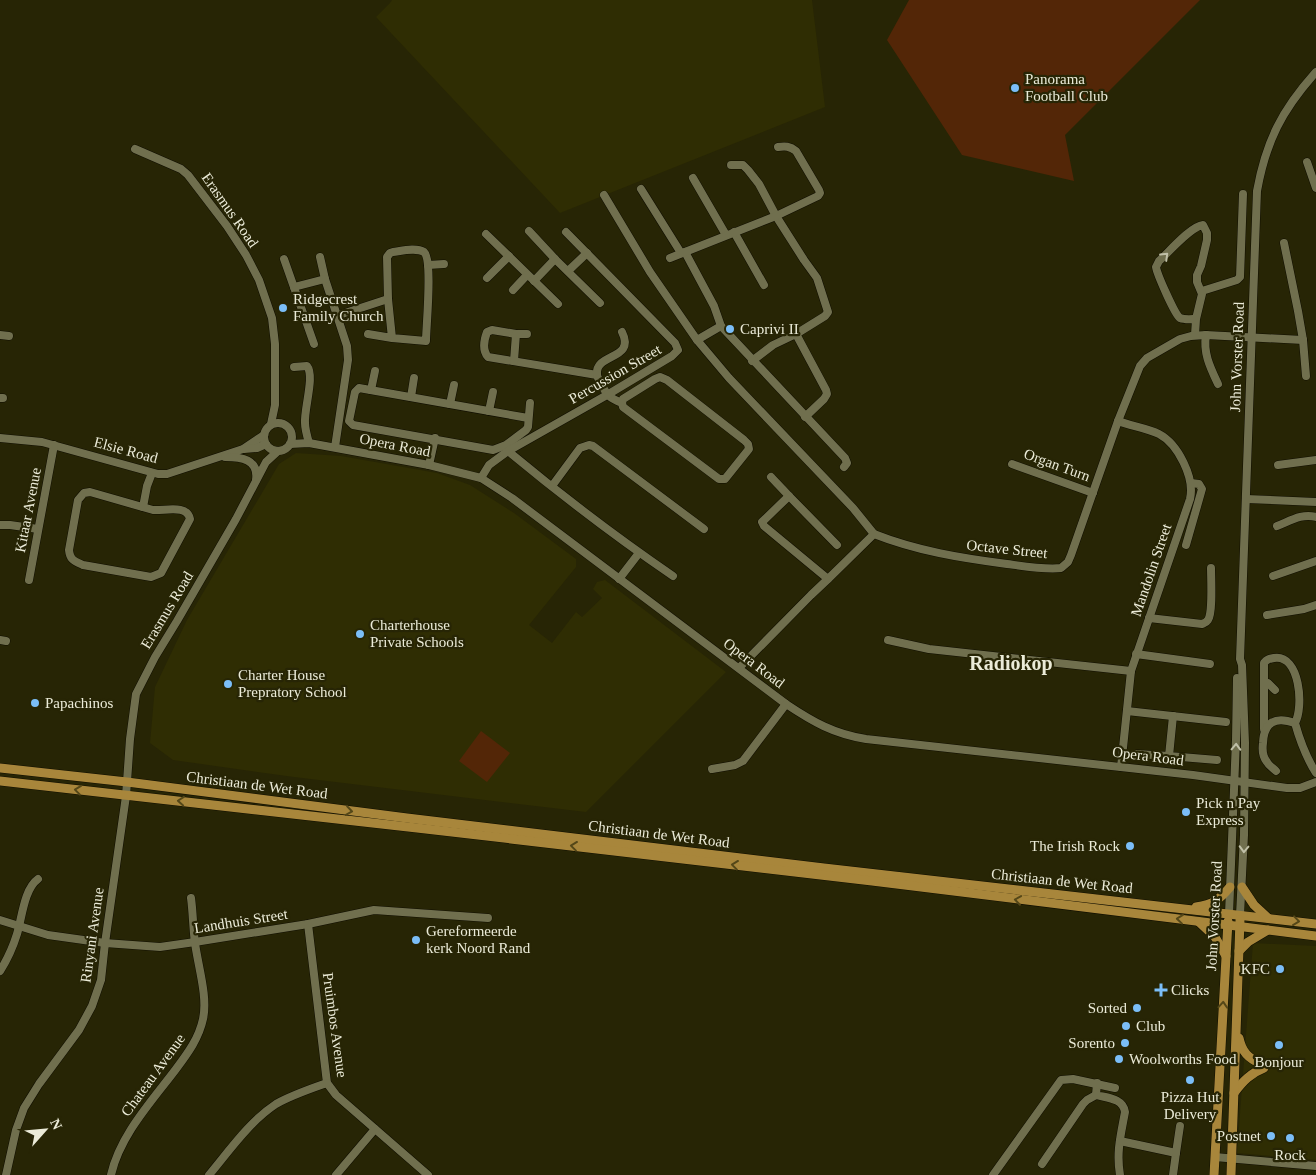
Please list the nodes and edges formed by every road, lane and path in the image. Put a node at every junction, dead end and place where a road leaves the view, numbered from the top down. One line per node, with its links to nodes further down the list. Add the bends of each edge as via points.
1 (1316, 72): 52 (street, John Vorster Road, via 1277,125 1262,163 1257,191)
2 (778, 147): 11 (street, via 787,146 796,151 820,193)
3 (135, 149): 71 (street, Erasmus Road, via 181,168 246,255 272,318)
4 (1307, 162): 7 (street)
5 (730, 165): 11 (street, via 742,165 748,170)
6 (693, 178): 16 (street)
7 (1316, 188)
8 (641, 189): 18 (street)
9 (1243, 194): 35 (street, via 1240,277)
10 (604, 195): 53 (street, via 650,272)
11 (776, 216): 14 (street); 46 (street, via 817,278 828,312)
12 (529, 232): 24 (street)
13 (566, 232): 19 (street, Percussion Street)
14 (734, 232): 16 (street); 32 (street)
15 (486, 234): 20 (street)
16 (726, 235): 18 (street)
17 (1284, 243): 54 (street)
18 (682, 252): 22 (street); 41 (street, via 714,306)
19 (587, 253): 27 (street); 68 (street, Percussion Street, via 675,343 678,350)
20 (509, 256): 28 (street); 29 (street)
21 (320, 257): 30 (street)
22 (670, 258)
23 (284, 259): 33 (street)
24 (555, 259): 27 (street); 31 (street)
25 (444, 264): 26 (street)
26 (428, 265): 36 (street, via 425,253 418,250 390,253 387,257); 51 (street, via 426,341)
27 (568, 271): 37 (street)
28 (527, 275): 31 (street); 34 (street)
29 (487, 278)
30 (325, 279): 33 (street); 39 (street)
31 (534, 281): 38 (street)
32 (764, 285)
33 (294, 287): 55 (street)
34 (513, 290)
35 (1202, 291): 40 (street); 40 (street, one-way to 35, via 1183,319 1177,314 1156,267 1200,225 1205,227 1207,240 1196,280)
36 (388, 299): 39 (street); 51 (street)
37 (600, 303)
38 (558, 304)
39 (336, 316): 86 (street, via 348,360)
40 (1196, 319): 48 (street)
41 (721, 326): 53 (street); 57 (street)
42 (622, 332): 60 (street, via 626,342 624,348 604,361)
43 (368, 334): 51 (street)
44 (516, 334): 45 (street); 56 (street); 56 (street, via 486,332 484,349 488,357)
45 (527, 334)
46 (796, 334): 57 (street, via 773,345); 73 (street, via 827,394)
47 (0, 335): 50 (street)
48 (1195, 335): 49 (street, Octave Street); 75 (street, Octave Street, via 1176,341 1143,362)
49 (1206, 335): 52 (street, Octave Street); 63 (street, via 1206,357)
50 (9, 336)
51 (392, 338)
52 (1251, 338): 54 (street, Octave Street); 105 (street, John Vorster Road)
53 (697, 340): 113 (street)
54 (1303, 340): 61 (street)
55 (314, 344)
56 (514, 361): 60 (street)
57 (752, 361): 73 (street)
58 (294, 367): 82 (street, via 307,366 309,370 305,409)
59 (375, 371): 65 (street)
60 (597, 375): 68 (street)
61 (1306, 376)
62 (414, 378): 67 (street)
63 (1218, 384)
64 (454, 385): 70 (street)
65 (371, 390): 67 (street); 81 (street, via 359,388 354,392 350,423)
66 (493, 392): 72 (street)
67 (412, 397): 70 (street)
68 (614, 399): 68 (street, via 719,479 725,479 749,449 744,440 660,377 623,399); 89 (street, Percussion Street)
69 (530, 403): 74 (street)
70 (450, 404): 72 (street)
71 (275, 405): 76 (street, Erasmus Road); 77 (street, Erasmus Road)
72 (489, 411): 74 (street)
73 (805, 417): 96 (street, via 846,461)
74 (528, 418): 81 (street, via 528,426 521,434 493,450)
75 (1118, 421): 100 (street, via 1165,438 1179,455); 103 (street, Octave Street)
76 (271, 424): 77 (street); 79 (street)
77 (282, 424): 78 (street, via 288,426)
78 (292, 433): 82 (street, Opera Road); 83 (street)
79 (264, 434): 85 (street); 87 (street, Elsie Road)
80 (0, 438): 84 (street, Elsie Road)
81 (435, 438): 94 (street)
82 (307, 442): 83 (street, Opera Road); 86 (street, Opera Road)
83 (290, 444): 88 (street)
84 (54, 445): 97 (street, Elsie Road); 111 (street, Kitaar Avenue)
85 (267, 446): 87 (street, Elsie Road); 88 (street); 92 (street, Erasmus Road)
86 (335, 447): 94 (street, Opera Road)
87 (243, 449): 90 (street, Elsie Road)
88 (278, 451): 92 (street, Erasmus Road)
89 (508, 451): 99 (street, Percussion Street, via 489,465); 102 (street)
90 (221, 457): 97 (street, Elsie Road, via 167,474); 101 (street, via 240,457 250,462 256,470)
91 (1316, 460): 95 (street)
92 (266, 462): 101 (street, Erasmus Road)
93 (1012, 464): 103 (street, Organ Turn)
94 (429, 465): 99 (street, Opera Road)
95 (1278, 465)
96 (844, 467)
97 (152, 473): 107 (street)
98 (771, 477): 104 (street)
99 (481, 478): 123 (street, Opera Road)
100 (1191, 483): 115 (street, via 1202,488); 126 (street, Mandolin Street, via 1190,499)
101 (255, 484): 150 (street, Erasmus Road, via 136,694)
102 (552, 486): 112 (street, via 580,448 593,446); 116 (street)
103 (1093, 493): 113 (street, Octave Street, via 1070,560 1058,568 953,557)
104 (789, 496): 114 (street); 121 (street, via 763,520 763,524)
105 (1246, 499): 106 (street); 129 (street, John Vorster Road)
106 (1316, 502)
107 (143, 507): 107 (street, via 84,493 78,500 70,556 83,565 131,574 151,577 161,573 190,515 179,509)
108 (1316, 517): 110 (street, via 1304,516)
109 (0, 525): 111 (street)
110 (1277, 526)
111 (38, 529): 122 (street, Kitaar Avenue)
112 (704, 529)
113 (874, 534): 121 (street)
114 (837, 545)
115 (1186, 545)
116 (639, 553): 119 (street); 123 (street)
117 (1316, 561): 120 (street)
118 (1211, 568): 126 (street, via 1207,622)
119 (673, 576)
120 (1273, 576)
121 (828, 579): 131 (street)
122 (28, 580)
123 (619, 580): 131 (street, Opera Road)
124 (1316, 606): 125 (street)
125 (1267, 615)
126 (1149, 618): 128 (street, Mandolin Street)
127 (888, 640): 132 (street, via 929,648)
128 (1136, 654): 130 (street); 132 (street, Mandolin Street)
129 (1240, 659): 151 (street, John Vorster Road, one-way to 129); 153 (street, John Vorster Road)
130 (1210, 664)
131 (739, 668): 135 (street, Opera Road)
132 (1131, 672): 136 (street, Mandolin Street)
133 (1264, 682): 134 (street); 139 (street, via 1264,663 1268,659 1279,657 1289,662 1296,675 1299,698); 140 (street)
134 (1275, 690)
135 (786, 704): 144 (street, Opera Road, via 816,723 848,736); 146 (street, via 743,761 735,766)
136 (1127, 710): 137 (street); 144 (street, Mandolin Street)
137 (1173, 716): 138 (street); 142 (street)
138 (1226, 722)
139 (1295, 723): 140 (street, via 1280,720); 148 (street)
140 (1264, 729): 147 (street, via 1263,754)
141 (1137, 754): 142 (street)
142 (1170, 756): 143 (street)
143 (1217, 760)
144 (1121, 767): 151 (street, Opera Road)
145 (0, 768): 150 (main road, Christiaan de Wet Road)
146 (712, 769)
147 (1276, 771)
148 (1316, 773)
149 (0, 780): 154 (main road, Christiaan de Wet Road, one-way to 149)
150 (127, 782): 154 (street, Erasmus Road); 159 (main road, Christiaan de Wet Road, one-way to 159, via 485,828)
151 (1235, 782): 153 (street, Opera Road); 156 (street, John Vorster Road)
152 (1316, 782): 153 (street, Opera Road, via 1296,788)
153 (1244, 783): 157 (street, John Vorster Road, one-way to 157)
154 (126, 796): 165 (main road, Christiaan de Wet Road, one-way to 154); 174 (street, Rinyani Avenue)
155 (38, 879): 170 (street, via 30,888)
156 (1230, 887): 159 (main road, via 1212,903); 160 (street, John Vorster Road)
157 (1242, 887): 161 (street, John Vorster Road); 163 (main road)
158 (192, 898): 173 (street, Chateau Avenue)
159 (1184, 908): 160 (main road, Christiaan de Wet Road)
160 (1229, 914): 161 (main road, Christiaan de Wet Road); 168 (main road, John Vorster Road)
161 (1240, 915): 163 (main road, Christiaan de Wet Road); 169 (main road, John Vorster Road)
162 (488, 918): 166 (street, Landhuis Street, via 380,910)
163 (1268, 918): 167 (main road, Christiaan de Wet Road, one-way to 167)
164 (0, 920): 170 (street, Landhuis Street)
165 (1199, 922): 168 (main road, Christiaan de Wet Road); 176 (main road, via 1215,937)
166 (308, 924): 173 (street, Landhuis Street); 179 (street, Pruimbos Avenue)
167 (1316, 924)
168 (1228, 925): 169 (main road, Christiaan de Wet Road); 176 (main road, John Vorster Road)
169 (1240, 926): 171 (main road, Christiaan de Wet Road); 175 (main road, John Vorster Road)
170 (19, 927): 174 (street, Landhuis Street, via 48,935); 177 (street)
171 (1268, 930): 172 (main road, Christiaan de Wet Road); 175 (main road)
172 (1316, 936)
173 (195, 942): 174 (street, Landhuis Street, via 160,947); 193 (street, Chateau Avenue, via 204,1000 201,1029 190,1050 127,1135)
174 (105, 943): 192 (street, Rinyani Avenue, via 101,980 94,1000 79,1030 24,1108)
175 (1239, 951): 178 (main road, John Vorster Road)
176 (1226, 956): 188 (main road, John Vorster Road, one-way to 176)
177 (0, 971)
178 (1237, 1028): 182 (main road, John Vorster Road); 182 (main road, via 1245,1054 1263,1066)
179 (327, 1083): 185 (street, Pruimbos Avenue); 194 (street, via 287,1098 268,1110)
180 (1097, 1083): 181 (street); 183 (street); 197 (street, via 1073,1078 1061,1080)
181 (1115, 1088)
182 (1234, 1093): 189 (main road, John Vorster Road)
183 (1096, 1095): 186 (street, via 1116,1100 1125,1107); 190 (street, via 1083,1104)
184 (1180, 1126): 187 (street)
185 (374, 1129): 195 (street); 196 (street, Pruimbos Avenue)
186 (1120, 1141): 187 (street); 198 (street, via 1117,1158)
187 (1176, 1152): 199 (street)
188 (1214, 1157): 189 (street); 200 (main road, John Vorster Road)
189 (1231, 1158): 191 (street); 201 (main road, John Vorster Road)
190 (1042, 1164)
191 (1316, 1166)
192 (6, 1175)
193 (111, 1175)
194 (209, 1175)
195 (336, 1175)
196 (428, 1175)
197 (992, 1175)
198 (1120, 1175)
199 (1173, 1175)
200 (1214, 1175)
201 (1230, 1175)

